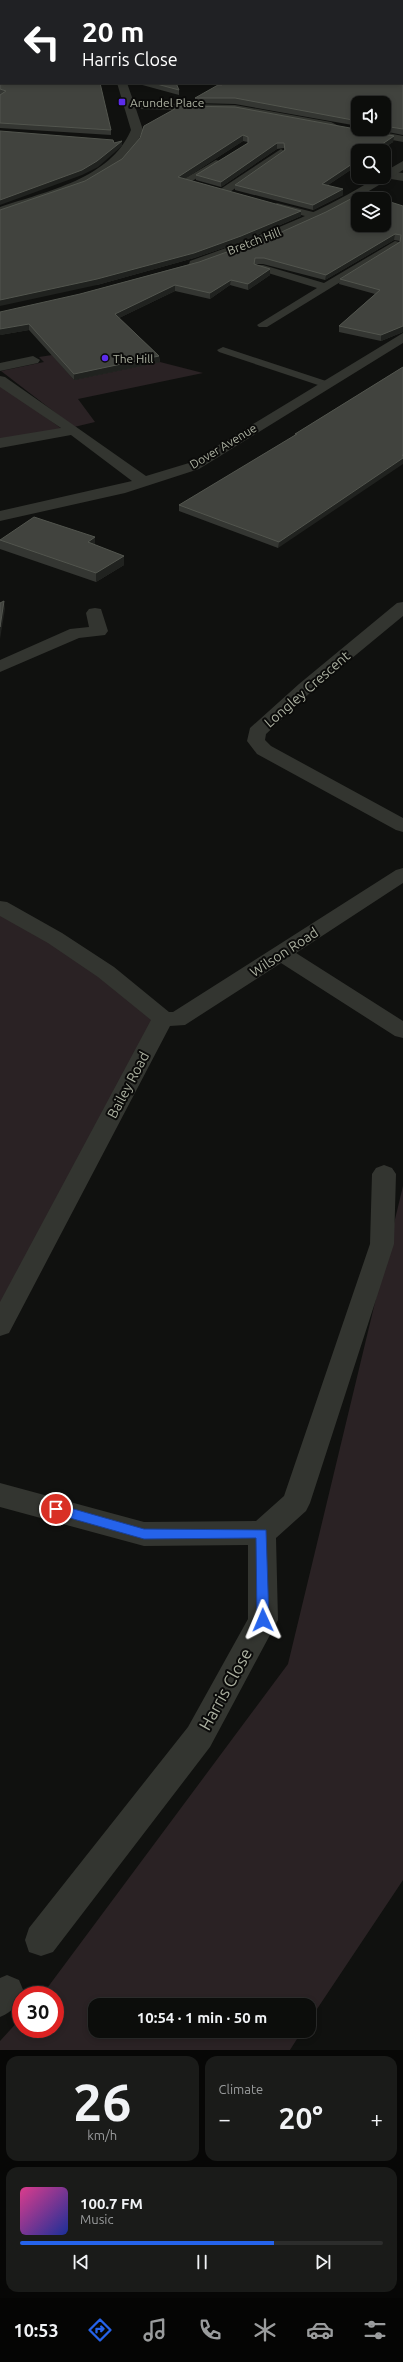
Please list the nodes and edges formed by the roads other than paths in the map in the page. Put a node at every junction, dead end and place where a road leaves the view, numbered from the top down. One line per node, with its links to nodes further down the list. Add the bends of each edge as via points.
1 (122, 84): 2 (street)
2 (131, 106): 3 (street, via 235,108); 5 (street, via 137,130)
3 (403, 139)
4 (117, 141): 5 (street)
5 (133, 142): 16 (street, via 121,157 96,175)
6 (281, 152): 13 (lane)
7 (224, 158): 13 (lane, via 184,182)
8 (403, 165): 9 (street, Bretch Hill)
9 (391, 174)
10 (391, 175): 11 (street)
11 (403, 177)
12 (373, 184): 17 (street, Bretch Hill)
13 (223, 192): 14 (lane)
14 (238, 196)
15 (266, 203): 17 (lane)
16 (0, 210)
17 (317, 216): 19 (street, Bretch Hill)
18 (395, 244): 21 (lane)
19 (186, 267)
20 (259, 267): 21 (lane)
21 (323, 286): 22 (lane)
22 (263, 325)
23 (403, 337): 28 (street, Dover Avenue)
24 (223, 350): 28 (lane)
25 (33, 360): 26 (street)
26 (0, 367)
27 (0, 380): 29 (street)
28 (325, 384): 31 (street, Dover Avenue, via 194,466)
29 (71, 430): 30 (street); 31 (street, via 101,448)
30 (0, 444)
31 (145, 483): 32 (street, Dover Avenue)
32 (0, 516)
33 (403, 608): 36 (street, Longley Crescent, via 305,688 258,732 256,741 264,750)
34 (95, 613): 35 (street, via 99,631 76,633)
35 (0, 667)
36 (403, 826)
37 (403, 874): 39 (street, Wilson Road)
38 (0, 907): 40 (street, via 55,938 106,972)
39 (281, 953): 40 (street, Wilson Road, via 177,1020); 41 (street)
40 (163, 1018): 43 (street, Bailey Road)
41 (403, 1031)
42 (384, 1174): 45 (street, via 382,1244 296,1503)
43 (0, 1326)
44 (0, 1495): 45 (street, via 144,1534)
45 (262, 1533): 46 (street, Harris Close, via 263,1620 199,1737)
46 (41, 1940)

